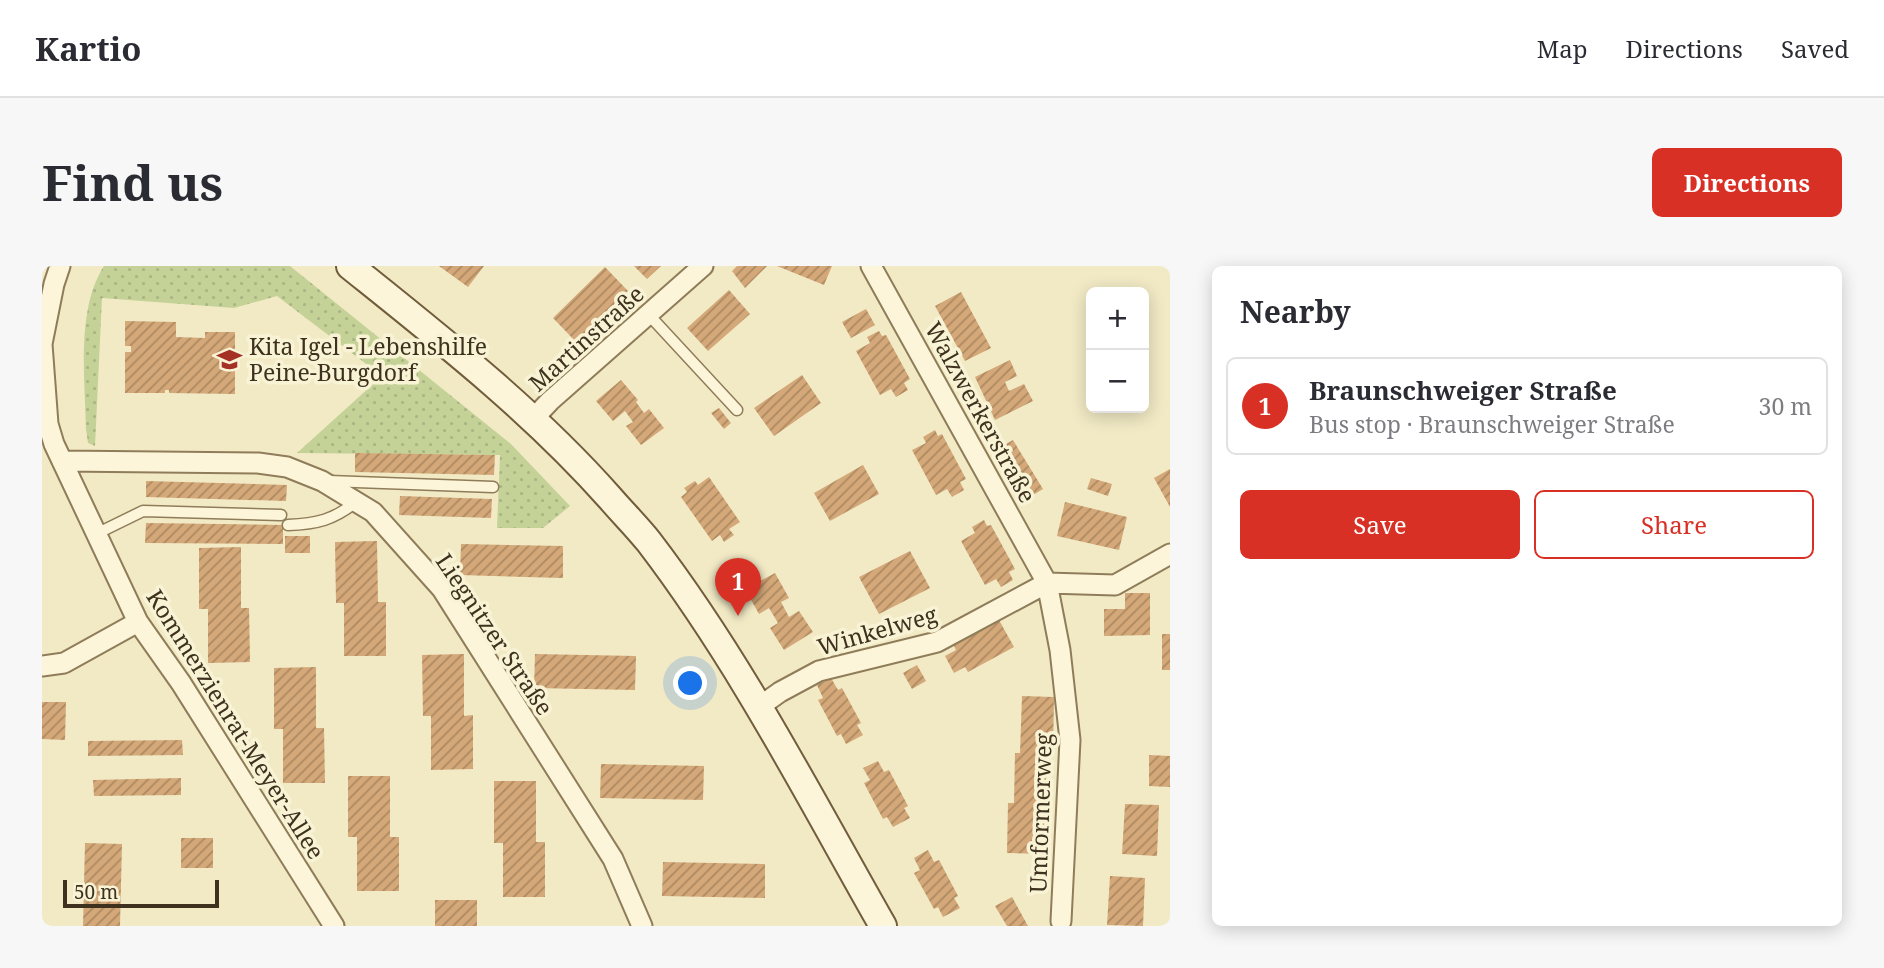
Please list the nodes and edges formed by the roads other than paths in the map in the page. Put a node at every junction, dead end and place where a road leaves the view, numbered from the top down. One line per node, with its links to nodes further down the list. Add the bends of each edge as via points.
1 (60, 266): 6 (street, Kommerzienrat-Meyer-Allee)
2 (350, 266): 8 (street)
3 (703, 266): 5 (street, Martinstraße)
4 (871, 266): 17 (street, Walzwerkerstraße)
5 (649, 315): 7 (lane); 8 (street, Martinstraße)
6 (42, 344): 9 (street, Kommerzienrat-Meyer-Allee, via 48,424)
7 (737, 410)
8 (533, 419): 20 (street, via 648,541)
9 (62, 461): 10 (street, Liegnitzer Straße, via 258,463 287,467); 15 (street, Kommerzienrat-Meyer-Allee)
10 (322, 481): 11 (lane); 12 (street, Liegnitzer Straße)
11 (493, 487)
12 (356, 502): 14 (lane, via 338,516 312,525); 23 (street, Liegnitzer Straße, via 394,533 442,589 613,859)
13 (281, 514): 15 (lane, via 143,512)
14 (288, 525)
15 (95, 534): 18 (street, Kommerzienrat-Meyer-Allee)
16 (1170, 554): 17 (street, via 1115,585)
17 (1047, 583): 20 (street, Winkelweg, via 937,642 819,671); 21 (street, Umformerweg, via 1070,740)
18 (138, 622): 19 (street, via 64,663); 22 (street, Kommerzienrat-Meyer-Allee)
19 (42, 666)
20 (759, 707): 24 (street)
21 (1061, 921)
22 (334, 926)
23 (642, 926)
24 (883, 926)

